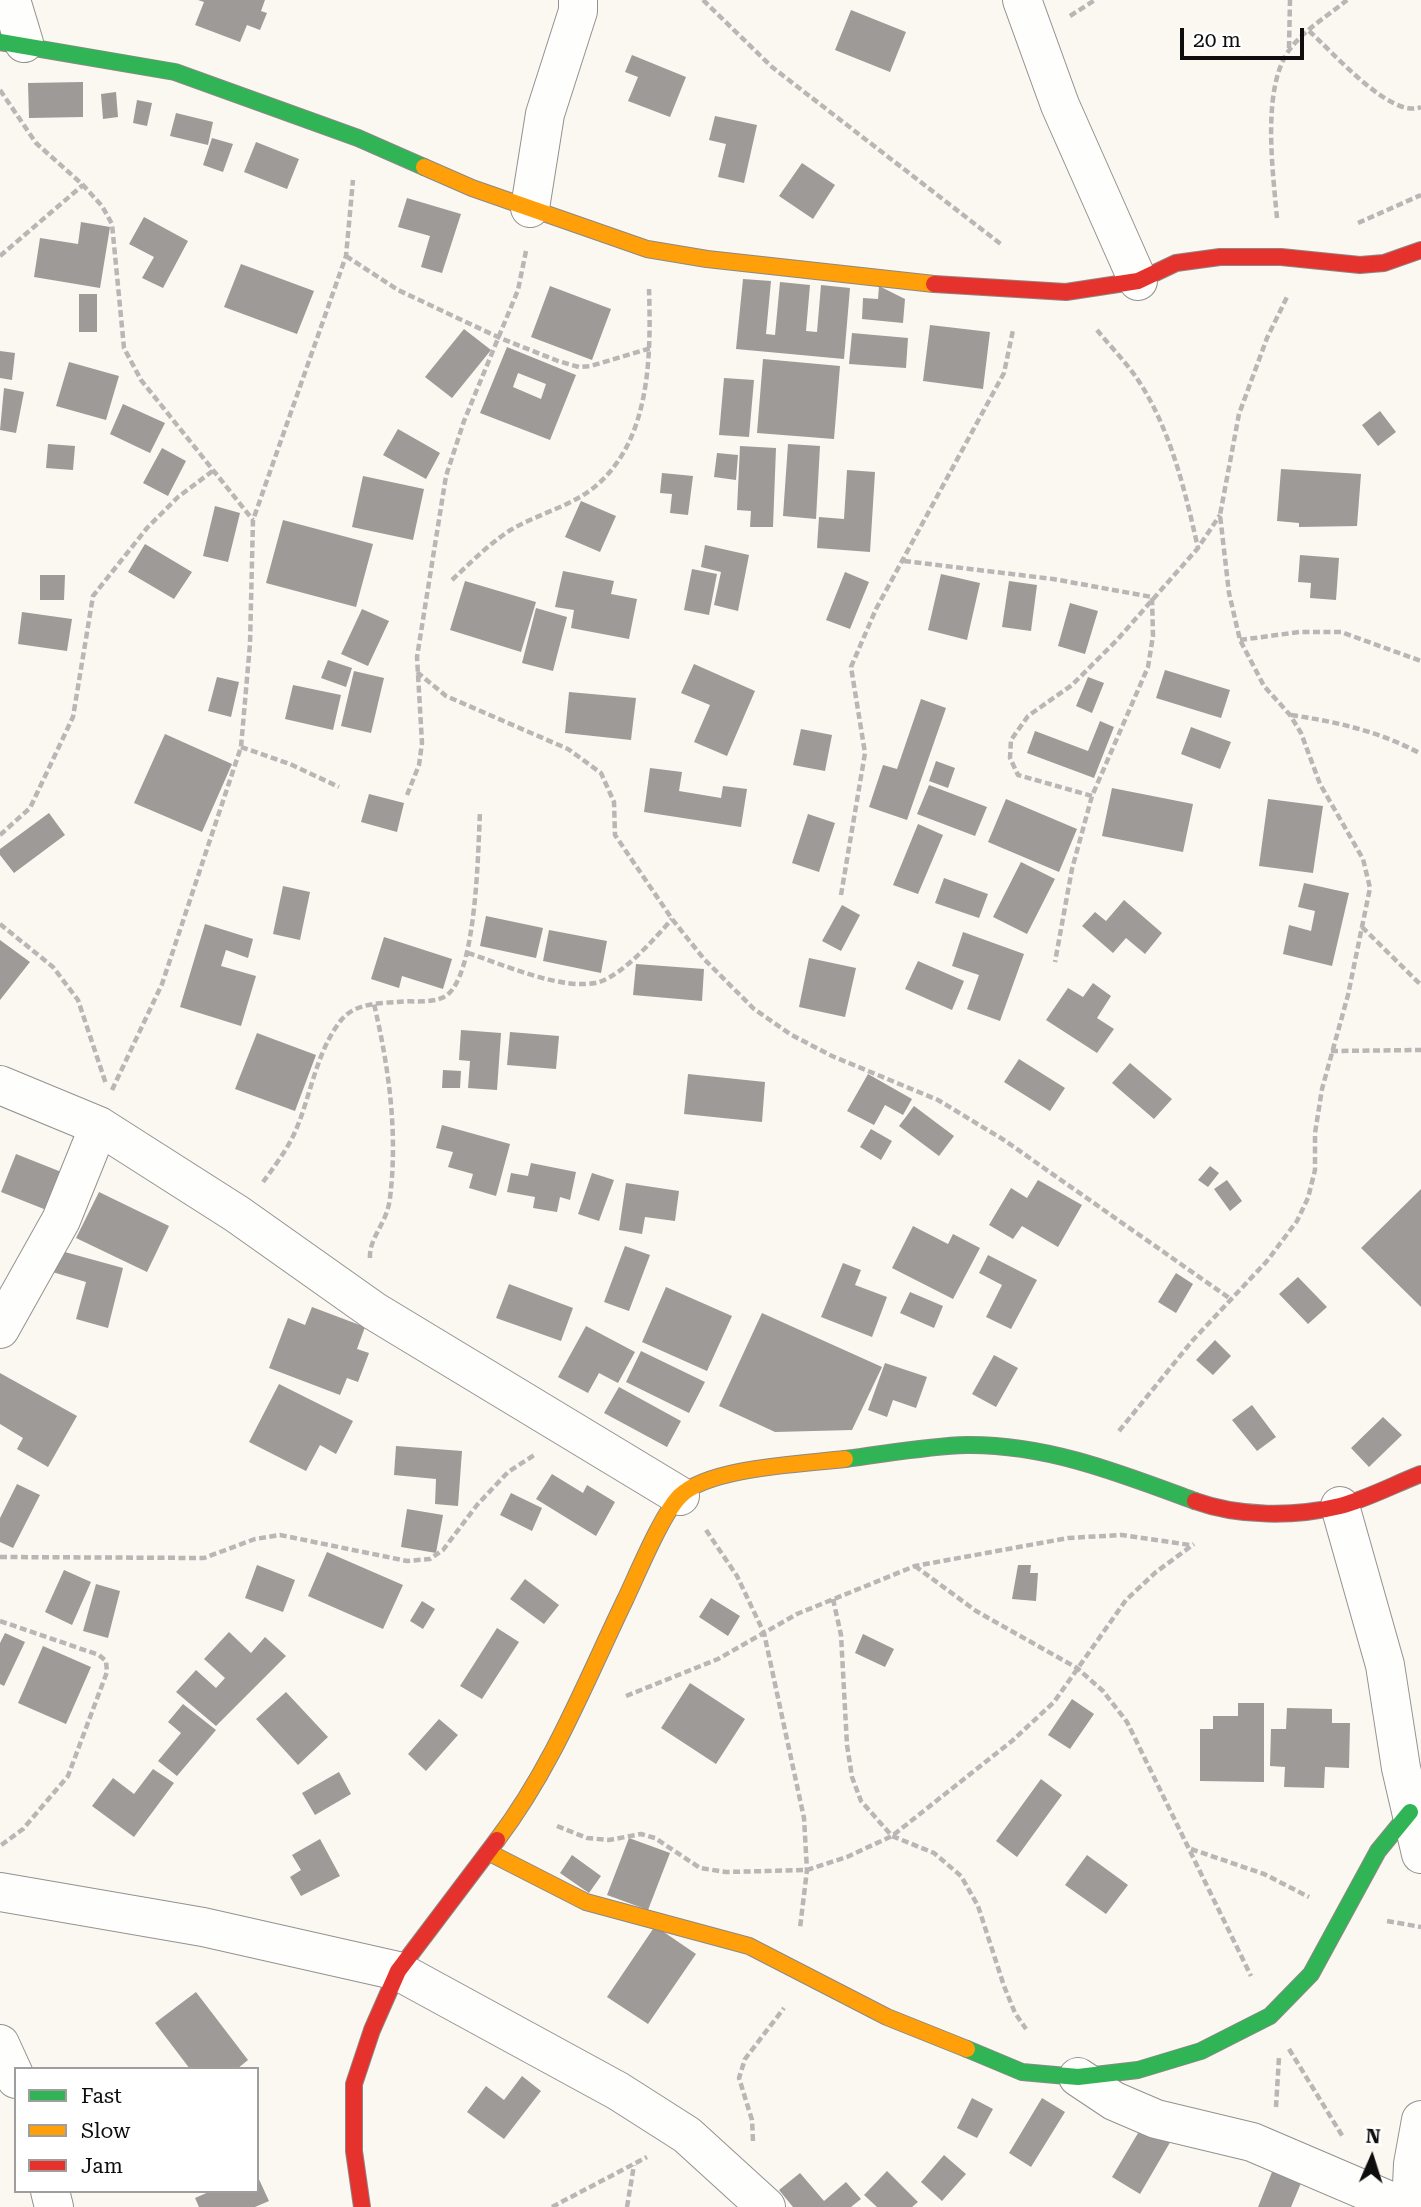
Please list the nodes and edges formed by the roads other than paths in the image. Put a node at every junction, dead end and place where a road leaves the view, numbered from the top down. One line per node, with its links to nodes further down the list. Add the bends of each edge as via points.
1 (11, 0): 4 (street)
2 (578, 0): 5 (street, via 545,114)
3 (1022, 0): 7 (street, via 1060,105)
4 (12, 43): 5 (street, via 175,72 358,138)
5 (530, 208): 7 (street, via 648,249 707,260 1021,292 1066,292)
6 (1421, 250): 7 (street, via 1384,263 1220,257 1176,263)
7 (1138, 281)
8 (0, 1085): 9 (street)
9 (99, 1126): 10 (street, via 61,1220); 12 (street, via 237,1213 374,1311)
10 (0, 1329)
11 (1421, 1474): 13 (street)
12 (680, 1496): 13 (street, via 708,1480 748,1470 968,1445 1043,1452 1094,1464 1207,1505 1253,1513); 15 (street, via 643,1560 524,1804)
13 (1340, 1506): 14 (street, via 1385,1665)
14 (1410, 1812): 16 (street); 21 (street, via 1378,1851 1311,1974 1270,2016 1201,2051 1138,2070)
15 (488, 1852): 18 (street); 21 (street, via 586,1902 749,1945 887,2017 999,2064 1022,2072)
16 (1421, 1854)
17 (0, 1892): 18 (street, via 204,1927)
18 (398, 1971): 23 (street, via 552,2052 687,2135); 25 (street, via 354,2084 354,2151)
19 (0, 2044): 20 (street)
20 (14, 2075)
21 (1078, 2077): 24 (street, via 1114,2101 1156,2119 1252,2142)
22 (1421, 2120): 24 (street, via 1413,2164)
23 (754, 2194)
24 (1396, 2205)
25 (362, 2207)

